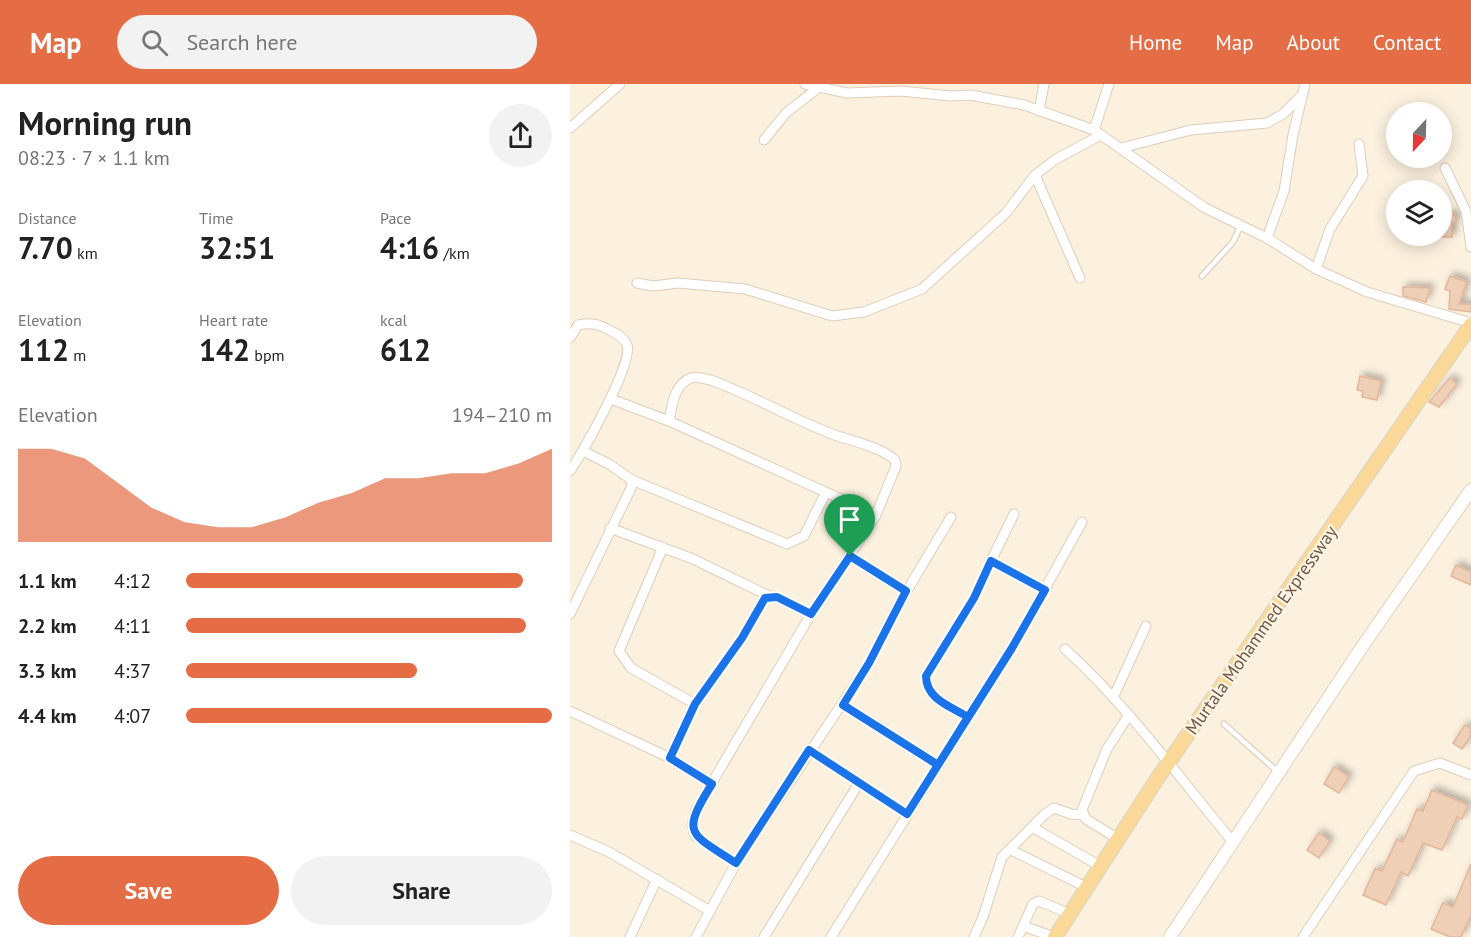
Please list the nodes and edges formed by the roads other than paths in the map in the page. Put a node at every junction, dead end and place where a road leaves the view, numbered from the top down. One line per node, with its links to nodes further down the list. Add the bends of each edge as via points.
1 (620, 84): 12 (street)
2 (805, 84): 8 (street)
3 (972, 84): 9 (street)
4 (1044, 84): 11 (street)
5 (1109, 84): 13 (street)
6 (1305, 84): 10 (street)
7 (901, 87): 8 (street, via 847,93); 9 (street, via 951,96)
8 (819, 88): 14 (street, via 786,113)
9 (970, 95): 11 (street)
10 (1302, 95): 16 (street, via 1267,123 1191,130); 20 (street, via 1284,191)
11 (1039, 111): 13 (street)
12 (570, 128)
13 (1097, 133): 16 (street); 18 (street)
14 (764, 140)
15 (1359, 144): 22 (street, via 1363,176 1330,229)
16 (1121, 148): 19 (street, via 1205,208)
17 (1445, 168): 21 (street, via 1466,211)
18 (1035, 175): 24 (street); 25 (street, via 1006,213 922,289 864,312 832,316 745,289)
19 (1241, 225): 20 (street); 23 (lane, via 1233,242)
20 (1267, 238): 22 (street)
21 (1471, 247)
22 (1316, 269): 26 (street, via 1367,292)
23 (1202, 276)
24 (1080, 278)
25 (637, 283)
26 (1471, 324): 59 (main road, Murtala Mohammed Expressway)
27 (570, 338): 28 (street, via 578,325 591,322 619,335 627,344 628,355)
28 (610, 399): 29 (street); 30 (street)
29 (669, 421): 34 (street); 36 (street, via 674,396 682,383 693,377 728,386 825,432 883,452 895,460 896,466)
30 (583, 451): 31 (street); 32 (street)
31 (570, 471)
32 (632, 480): 34 (street, via 787,544 804,536); 39 (street)
33 (1471, 490): 61 (main road)
34 (825, 494): 36 (street)
35 (1014, 514): 42 (street)
36 (876, 515): 41 (street)
37 (951, 517): 44 (street)
38 (1082, 522): 43 (street)
39 (610, 528): 40 (street); 46 (street)
40 (663, 547): 45 (street); 51 (street, via 620,651 631,668)
41 (850, 556): 44 (street); 47 (street)
42 (991, 561): 43 (street); 55 (street, via 974,598 926,676 926,686 932,695)
43 (1045, 590): 55 (street)
44 (906, 591): 52 (street)
45 (771, 597): 47 (street); 51 (street, via 765,598)
46 (570, 614)
47 (811, 614): 64 (street)
48 (1146, 626): 50 (street)
49 (1065, 649): 50 (street)
50 (1113, 698): 54 (street)
51 (695, 704): 58 (street)
52 (843, 705): 57 (street); 60 (street)
53 (570, 711): 58 (street)
54 (1128, 716): 59 (street); 66 (street, via 1097,768)
55 (968, 717): 60 (street)
56 (1224, 724): 61 (lane)
57 (809, 750): 63 (street); 72 (street)
58 (670, 758): 64 (street)
59 (1169, 762): 69 (main road, Murtala Mohammed Expressway); 70 (street)
60 (938, 765): 65 (street)
61 (1278, 772): 70 (main road)
62 (1471, 776): 87 (street, via 1440,763 1414,771)
63 (860, 783): 65 (street); 82 (street)
64 (712, 784): 72 (street, via 696,810 692,825 695,836)
65 (907, 814): 83 (street)
66 (1083, 815): 67 (street, via 1054,808); 69 (street)
67 (1032, 827): 71 (street); 73 (street)
68 (570, 835): 74 (street)
69 (1118, 839): 73 (main road, Murtala Mohammed Expressway)
70 (1232, 841): 79 (main road)
71 (1011, 850): 75 (street); 84 (street, via 1002,857)
72 (736, 863): 76 (street)
73 (1100, 866): 75 (main road, Murtala Mohammed Expressway)
74 (657, 879): 76 (street); 80 (street)
75 (1086, 887): 77 (main road, Murtala Mohammed Expressway)
76 (710, 911): 81 (street)
77 (1070, 914): 78 (street, via 1039,901 1033,904); 86 (main road, Murtala Mohammed Expressway)
78 (1023, 926): 85 (street); 86 (street)
79 (1172, 936)
80 (630, 937)
81 (696, 937)
82 (764, 937)
83 (831, 937)
84 (974, 937)
85 (1018, 937)
86 (1055, 937)
87 (1303, 937)

